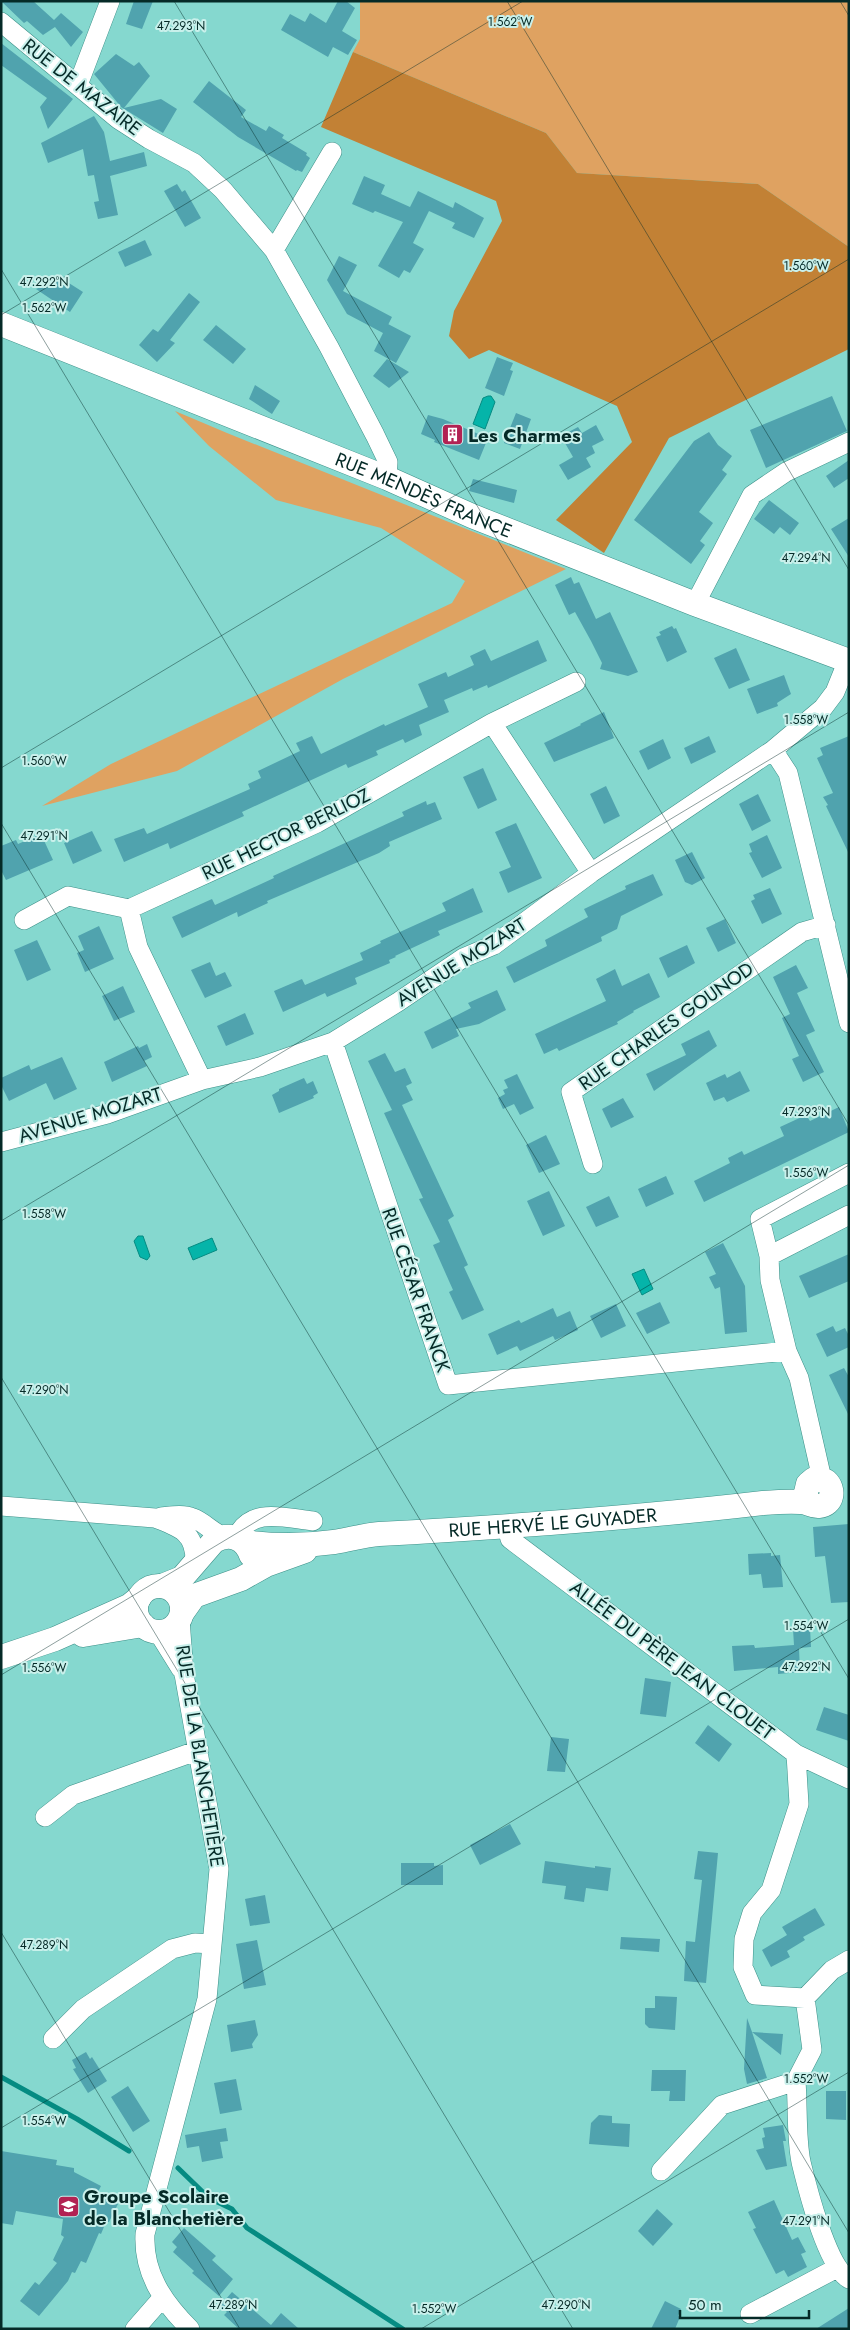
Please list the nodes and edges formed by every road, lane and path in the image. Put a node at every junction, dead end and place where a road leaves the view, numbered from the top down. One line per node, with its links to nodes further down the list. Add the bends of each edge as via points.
1 (110, 1): 3 (street)
2 (1, 22): 3 (street, RUE DE MAZAIRE)
3 (78, 85): 5 (street, RUE DE MAZAIRE, via 118,119 194,163 223,190)
4 (332, 152): 5 (street)
5 (274, 250): 8 (street, RUE DE MAZAIRE, via 375,435 388,462)
6 (1, 324): 8 (street, RUE MENDÈS FRANCE)
7 (849, 442): 9 (street, via 786,472 752,495)
8 (387, 478): 9 (street, RUE MENDÈS FRANCE, via 472,516)
9 (695, 604): 10 (street, RUE MENDÈS FRANCE)
10 (848, 660): 13 (street, AVENUE MOZART, via 835,692 823,708)
11 (576, 682): 12 (street, RUE HECTOR BERLIOZ)
12 (492, 722): 14 (street); 15 (street, RUE HECTOR BERLIOZ, via 317,823)
13 (773, 750): 14 (street, AVENUE MOZART); 17 (street, via 788,773)
14 (591, 873): 19 (street, AVENUE MOZART, via 494,945 463,958)
15 (129, 909): 16 (street, via 68,896); 20 (street, via 138,947)
16 (24, 920)
17 (826, 925): 18 (street); 22 (street, RUE CHARLES GOUNOD, via 802,932 571,1092)
18 (849, 1022)
19 (333, 1042): 20 (street, AVENUE MOZART, via 260,1067); 26 (street, RUE CÉSAR FRANCK, via 448,1385)
20 (202, 1080): 21 (street, AVENUE MOZART, via 108,1114)
21 (1, 1142)
22 (593, 1164)
23 (849, 1173): 25 (street, via 760,1219)
24 (849, 1215): 25 (street)
25 (769, 1256): 26 (street, via 770,1280)
26 (787, 1351): 27 (street, via 798,1378)
27 (824, 1493): 31 (street, RUE HERVÉ LE GUYADER, via 802,1502)
28 (1, 1506): 29 (street)
29 (155, 1518): 32 (street, via 193,1518 212,1532); 34 (street, via 176,1526 188,1535 194,1547)
30 (313, 1521): 32 (street, via 255,1518 243,1525)
31 (507, 1527): 33 (street, RUE HERVÉ LE GUYADER, via 376,1534); 44 (street, ALLÉE DU PÈRE JEAN CLOUET, via 510,1539)
32 (235, 1539): 33 (street, RUE HERVÉ LE GUYADER, via 264,1546); 34 (street, via 214,1541); 35 (street, via 248,1548 251,1561)
33 (332, 1542): 35 (street, RUE HERVÉ LE GUYADER, via 266,1565)
34 (195, 1563): 36 (street, via 182,1578)
35 (245, 1576): 38 (street, RUE HERVÉ LE GUYADER, via 194,1596)
36 (162, 1586): 37 (street, via 149,1588); 38 (street, via 180,1599)
37 (139, 1598): 39 (street, via 136,1609); 40 (street)
38 (181, 1616): 39 (street, via 167,1631); 42 (street, RUE DE LA BLANCHETIÈRE)
39 (150, 1629): 40 (street); 42 (street)
40 (55, 1639): 41 (street)
41 (1, 1657)
42 (184, 1674): 43 (street, RUE DE LA BLANCHETIÈRE)
43 (199, 1750): 46 (street, via 73,1795); 47 (street, RUE DE LA BLANCHETIÈRE, via 219,1869)
44 (796, 1754): 45 (street, ALLÉE DU PÈRE JEAN CLOUET); 49 (street, via 798,1804 771,1890 752,1913 744,1939 743,1967 755,1995)
45 (849, 1779)
46 (45, 1817)
47 (212, 1944): 50 (street, via 195,1943 172,1949 83,2009); 54 (street, RUE DE LA BLANCHETIÈRE, via 207,1999 145,2234 148,2268)
48 (849, 1960): 49 (street, via 832,1970)
49 (805, 1998): 51 (street, via 812,2050)
50 (53, 2039)
51 (796, 2081): 52 (street, via 722,2105); 53 (street, via 801,2161 823,2237)
52 (661, 2171)
53 (843, 2273): 55 (street)
54 (164, 2299): 56 (street); 57 (street, RUE DE LA BLANCHETIÈRE)
55 (750, 2314)
56 (135, 2329)
57 (190, 2329)

